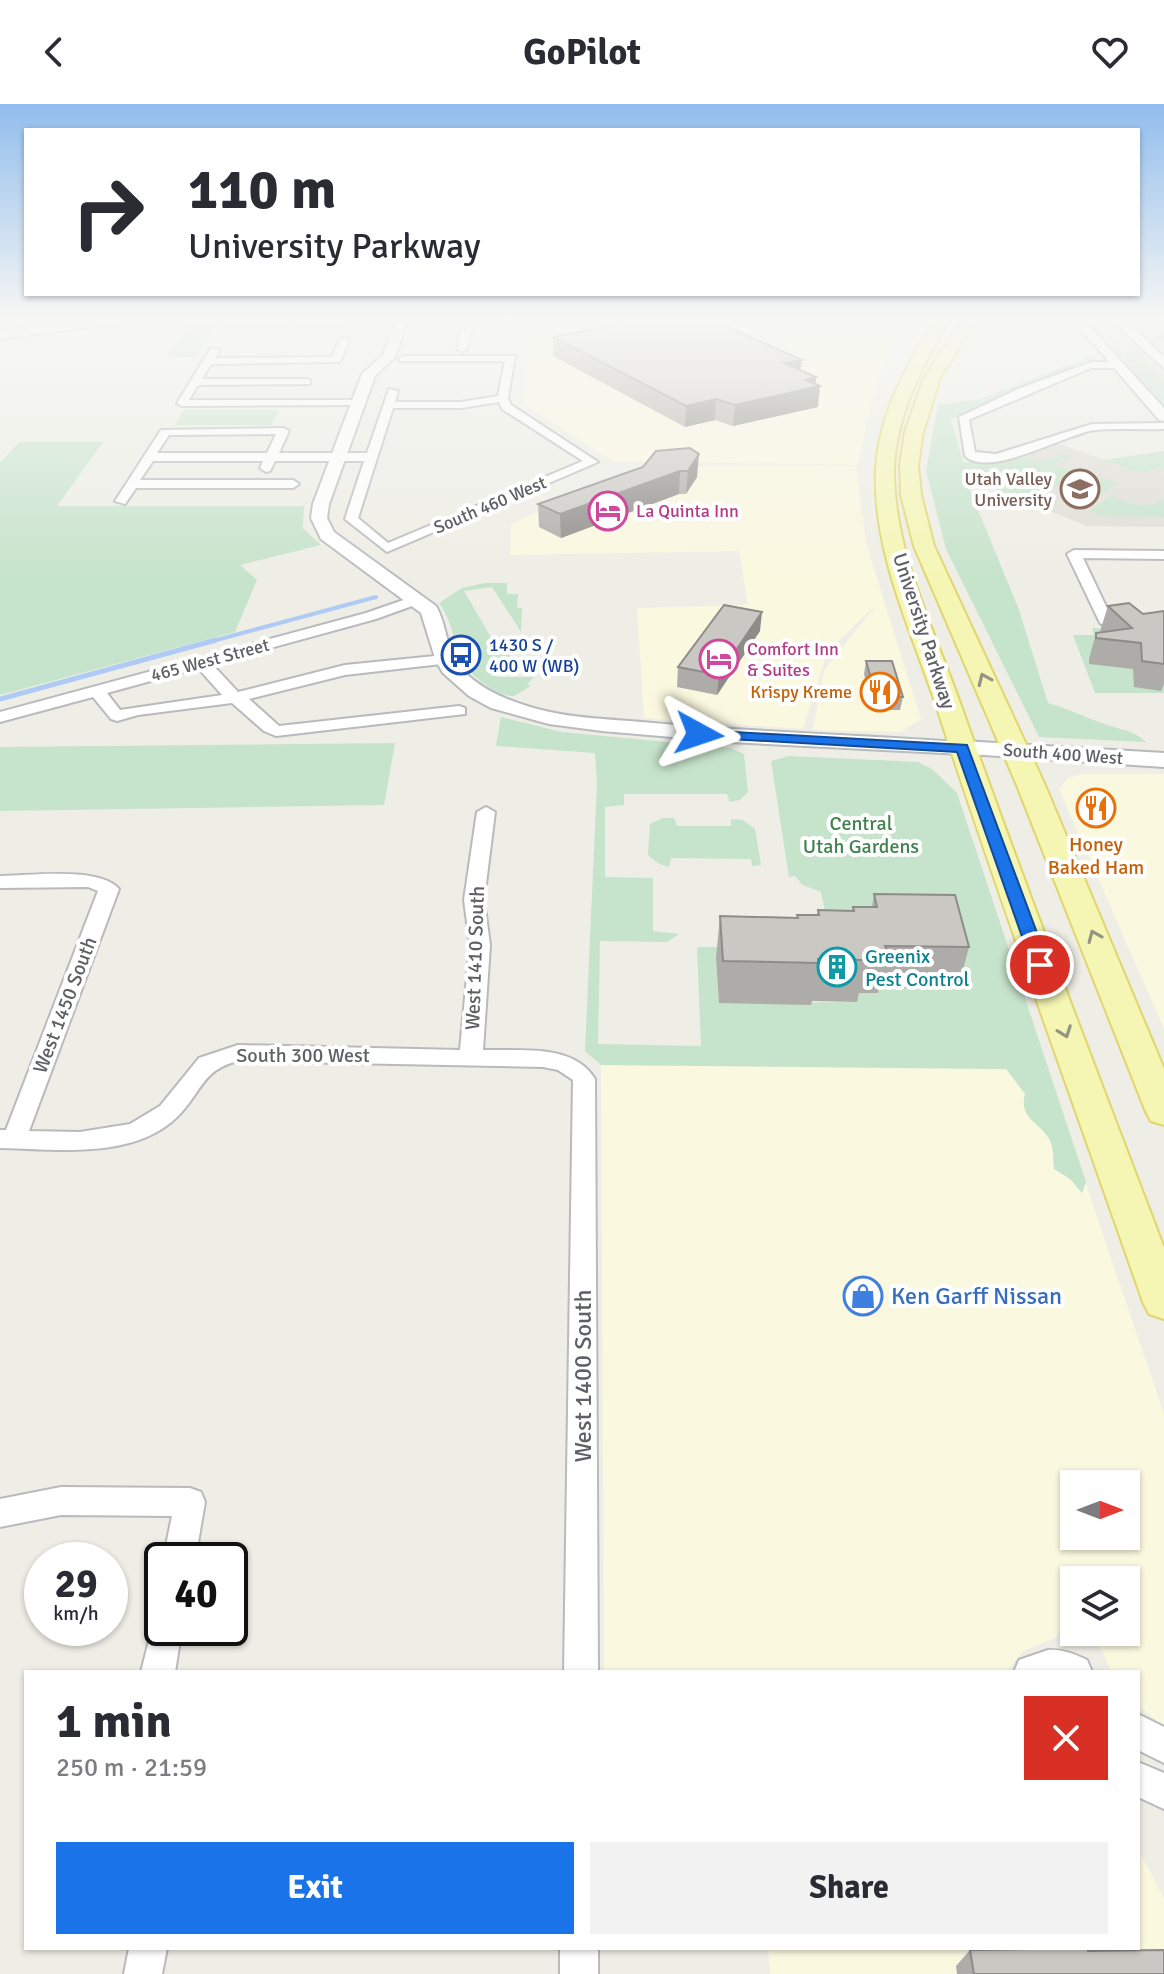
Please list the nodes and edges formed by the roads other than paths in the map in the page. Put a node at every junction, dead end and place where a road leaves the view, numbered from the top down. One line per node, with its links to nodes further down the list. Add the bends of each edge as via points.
1 (181, 406): 9 (street)
2 (270, 406): 9 (street)
3 (358, 406): 13 (street)
4 (388, 406): 14 (street)
5 (506, 406): 14 (street, South 460 West, via 592,462 387,548 351,519)
6 (905, 406): 28 (main road, University Parkway, via 890,433 888,509)
7 (919, 406): 29 (main road, University Parkway, one-way to 7, via 915,515 910,479)
8 (983, 406): 10 (street, via 963,419 973,457 997,458 1092,427)
9 (174, 418): 11 (street); 12 (street, via 283,431)
10 (1164, 426)
11 (149, 457): 12 (street); 15 (street)
12 (271, 457): 13 (street); 16 (street)
13 (338, 457): 14 (street); 20 (street, via 319,518 327,535)
14 (371, 457)
15 (131, 484): 16 (street); 18 (street)
16 (258, 484): 17 (street)
17 (293, 484)
18 (121, 501)
19 (1164, 555): 21 (street, via 1074,554)
20 (418, 599): 22 (street, via 437,622); 23 (street, 465 West Street)
21 (1107, 623)
22 (445, 660): 25 (street, via 345,670); 28 (street, South 400 West, via 453,674 487,697 552,718 727,737)
23 (201, 662): 24 (street, 465 West Street); 25 (street)
24 (97, 691): 25 (street, via 117,716); 27 (street, 465 West Street)
25 (234, 698): 26 (street, via 246,702 276,731)
26 (459, 711)
27 (0, 717)
28 (962, 748): 29 (main road, South 400 West); 37 (main road, University Parkway, one-way to 37)
29 (1016, 750): 30 (main road, South 400 West); 35 (main road, University Parkway, one-way to 29)
30 (1164, 760)
31 (486, 812): 33 (street, West 1410 South, via 474,900 480,945)
32 (0, 882): 36 (street, West 1450 South, via 91,881 106,885 108,895)
33 (471, 1056): 34 (street, South 300 West, via 552,1061 574,1067); 36 (street, South 300 West, via 238,1053 207,1061 171,1109 135,1131 91,1140)
34 (584, 1079): 42 (street, West 1400 South)
35 (1164, 1112)
36 (7, 1139)
37 (1164, 1302)
38 (0, 1513): 39 (street, via 61,1501 190,1502)
39 (182, 1542)
40 (163, 1646): 41 (street)
41 (158, 1670)
42 (581, 1670)
43 (1036, 1670): 44 (street)
44 (1071, 1670)
45 (1140, 1732): 46 (street)
46 (1164, 1746)
47 (1140, 1780): 48 (street)
48 (1164, 1791)
49 (148, 1950): 51 (street)
50 (579, 1950): 52 (street)
51 (143, 1974)
52 (579, 1974)

